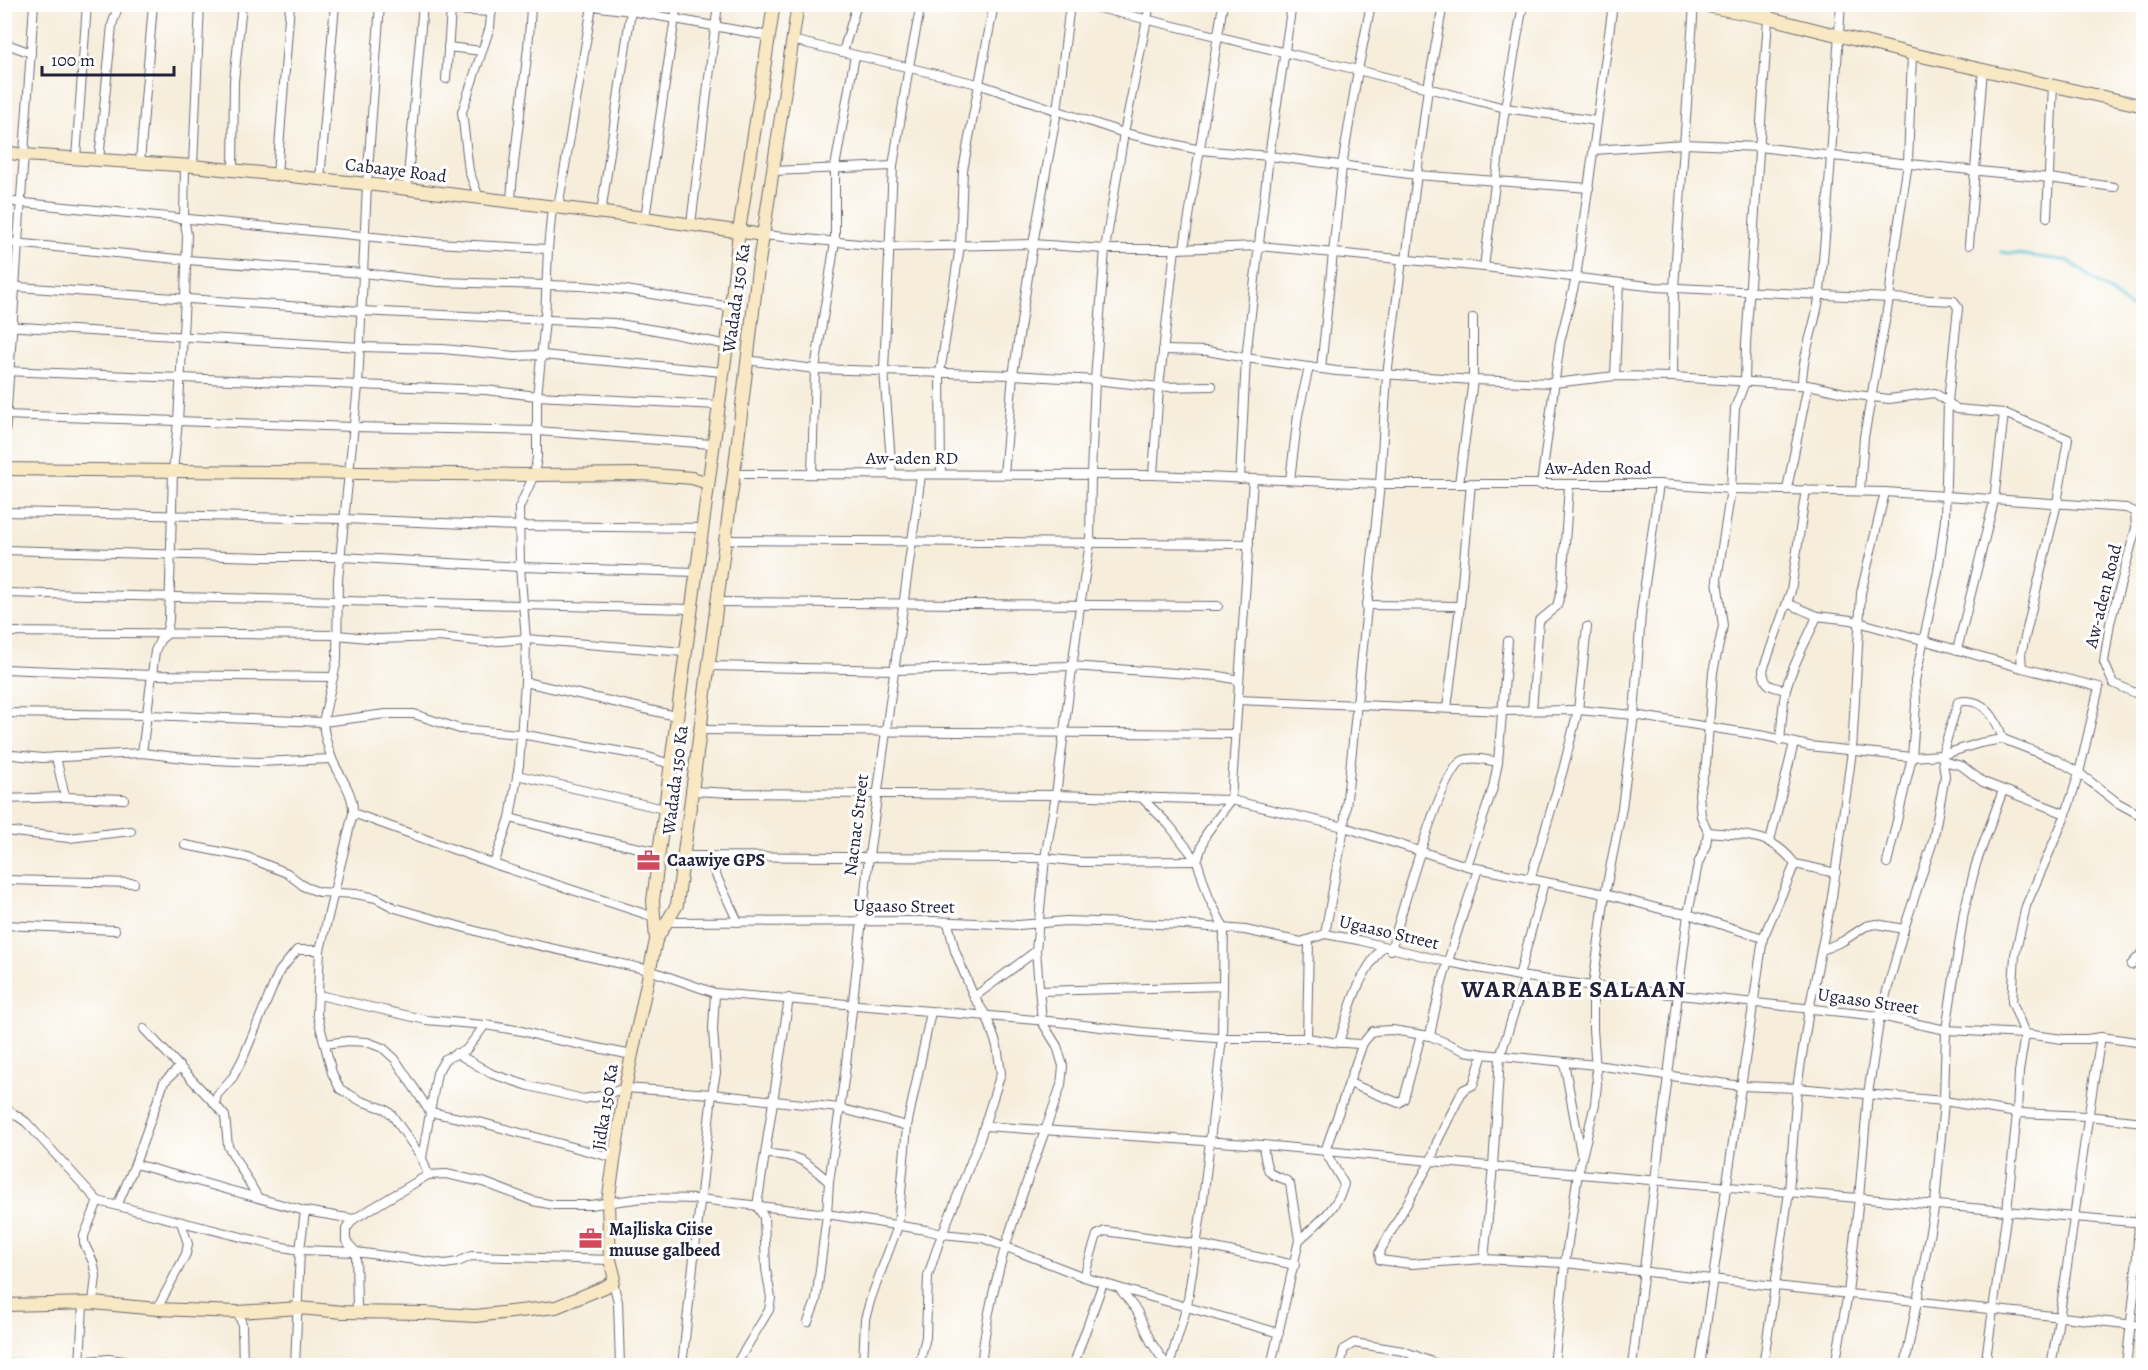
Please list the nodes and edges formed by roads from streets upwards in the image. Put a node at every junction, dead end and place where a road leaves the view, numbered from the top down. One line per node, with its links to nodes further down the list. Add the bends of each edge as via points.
1 (34, 4): 48 (street)
2 (87, 4): 72 (street)
3 (119, 4): 73 (street, via 112,25)
4 (153, 4): 74 (street)
5 (200, 4): 77 (street)
6 (242, 4): 80 (street, via 233,91)
7 (290, 4): 83 (street)
8 (335, 4): 86 (street)
9 (380, 4): 88 (street)
10 (423, 4): 91 (street)
11 (427, 4): 33 (street)
12 (531, 4): 95 (street)
13 (677, 4): 36 (street)
14 (718, 4): 39 (street)
15 (774, 4): 40 (street, Wadada 150 Ka)
16 (798, 4): 43 (street, Wadada 150 Ka)
17 (857, 4): 47 (street)
18 (921, 4): 52 (street)
19 (994, 4): 56 (street)
20 (1070, 4): 61 (street)
21 (1082, 4): 38 (street)
22 (1150, 4): 38 (street)
23 (1223, 4): 42 (street)
24 (1292, 4): 49 (street)
25 (1371, 4): 54 (street)
26 (1443, 4): 58 (street)
27 (1523, 4): 60 (street)
28 (1613, 4): 62 (street)
29 (1695, 4): 37 (street); 64 (street)
30 (1769, 4): 37 (street)
31 (1841, 4): 41 (street)
32 (584, 5): 35 (street); 96 (street)
33 (457, 8): 34 (street); 45 (street)
34 (492, 8): 46 (street)
35 (632, 8): 36 (street); 97 (street)
36 (674, 18): 39 (street); 100 (street)
37 (1769, 18): 41 (street); 65 (street)
38 (1147, 20): 42 (street); 63 (street)
39 (714, 26): 40 (street); 101 (street)
40 (769, 36): 102 (street, Wadada 150 Ka)
41 (1839, 36): 50 (street); 71 (street)
42 (1217, 38): 49 (street); 66 (street)
43 (792, 40): 47 (street); 82 (street, Wadada 150 Ka)
44 (4, 43): 48 (street)
45 (448, 47): 46 (street); 55 (street)
46 (482, 51): 92 (street, via 462,112 469,171)
47 (843, 52): 51 (street)
48 (31, 53): 69 (street)
49 (1284, 53): 54 (street); 70 (street)
50 (1912, 54): 53 (street); 75 (street)
51 (855, 55): 52 (street); 79 (street)
52 (909, 66): 56 (street); 78 (street)
53 (1983, 69): 57 (street); 81 (street)
54 (1358, 70): 58 (street); 76 (street)
55 (446, 79)
56 (978, 84): 61 (street); 110 (street, via 963,170)
57 (2053, 85): 59 (street); 85 (street)
58 (1428, 88): 60 (street); 84 (street)
59 (2144, 106)
60 (1505, 108): 62 (street); 87 (street)
61 (1057, 111): 63 (street); 108 (street)
62 (1597, 121): 67 (street)
63 (1124, 133): 66 (street); 115 (street)
64 (1684, 144): 65 (street); 67 (street); 126 (street)
65 (1760, 147): 71 (street); 127 (street)
66 (1200, 150): 70 (street); 113 (street)
67 (1593, 150): 90 (street)
68 (4, 152): 69 (street, Cabaaye Road)
69 (24, 155): 72 (street, Cabaaye Road); 94 (street)
70 (1269, 156): 76 (street); 111 (street)
71 (1832, 156): 75 (street); 128 (street)
72 (76, 158): 73 (street, Cabaaye Road)
73 (99, 160): 74 (street, Cabaaye Road)
74 (140, 162): 77 (street, Cabaaye Road)
75 (1908, 163): 81 (street); 130 (street)
76 (1342, 165): 84 (street); 116 (street)
77 (189, 166): 80 (street, Cabaaye Road); 98 (street)
78 (893, 166): 79 (street); 112 (street)
79 (835, 167): 82 (street); 106 (street)
80 (232, 170): 83 (street, Cabaaye Road)
81 (1975, 170): 85 (street); 109 (street)
82 (772, 171): 103 (street, Wadada 150 Ka)
83 (277, 175): 86 (street, Cabaaye Road)
84 (1417, 175): 87 (street); 118 (street)
85 (2049, 178): 89 (street); 99 (street)
86 (320, 179): 88 (street, Cabaaye Road)
87 (1495, 181): 90 (street); 119 (street)
88 (367, 184): 91 (street, Cabaaye Road); 104 (street)
89 (2114, 187)
90 (1589, 188): 121 (street)
91 (407, 189): 92 (street, Cabaaye Road)
92 (479, 198): 95 (street, Cabaaye Road)
93 (4, 201): 94 (street)
94 (21, 202): 98 (street); 107 (street)
95 (511, 202): 96 (street, Cabaaye Road)
96 (555, 208): 97 (street, Cabaaye Road); 114 (street)
97 (601, 213): 100 (street, Cabaaye Road)
98 (184, 217): 104 (street); 117 (street)
99 (2047, 217)
100 (645, 218): 101 (street, Cabaaye Road)
101 (691, 224): 102 (street, Cabaaye Road)
102 (739, 231): 103 (street, Cabaaye Road); 131 (street, Wadada 150 Ka)
103 (763, 235): 106 (street); 142 (street, Wadada 150 Ka)
104 (364, 236): 114 (street); 120 (street)
105 (4, 242): 107 (street)
106 (835, 242): 112 (street); 144 (street)
107 (18, 243): 117 (street); 125 (street)
108 (1032, 244): 110 (street); 115 (street); 150 (street)
109 (1969, 245)
110 (960, 246): 112 (street); 149 (street)
111 (1259, 246): 113 (street); 116 (street); 141 (street)
112 (891, 247): 146 (street)
113 (1179, 248): 115 (street); 139 (street)
114 (548, 249): 124 (street)
115 (1105, 249): 155 (street)
116 (1334, 252): 118 (street); 145 (street)
117 (187, 260): 120 (street); 129 (street)
118 (1404, 260): 119 (street); 151 (street)
119 (1484, 267): 121 (street)
120 (363, 273): 124 (street, via 439,282); 132 (street)
121 (1576, 279): 122 (street); 158 (street)
122 (1619, 283): 126 (street); 152 (street)
123 (4, 286): 125 (street)
124 (546, 286): 131 (street, via 626,290); 134 (street)
125 (15, 287): 129 (street); 135 (street)
126 (1674, 288): 127 (street); 153 (street)
127 (1750, 290): 128 (street); 157 (street)
128 (1820, 295): 130 (street); 159 (street, via 1802,371)
129 (185, 298): 132 (street); 136 (street)
130 (1889, 299): 164 (street); 165 (street, via 1954,301 1958,308)
131 (732, 308): 137 (street, Wadada 150 Ka)
132 (362, 311): 134 (street); 138 (street)
133 (1473, 318): 156 (street)
134 (545, 320): 137 (street, via 613,323); 140 (street)
135 (9, 326): 136 (street); 147 (street)
136 (182, 337): 138 (street); 154 (street)
137 (727, 345): 148 (street, Wadada 150 Ka)
138 (360, 347): 140 (street); 160 (street)
139 (1163, 350): 141 (street, via 1207,351); 162 (street)
140 (542, 355): 148 (street); 163 (street)
141 (1246, 358): 143 (street); 186 (street)
142 (746, 360): 144 (street); 177 (street, Wadada 150 Ka)
143 (1309, 368): 145 (street); 188 (street)
144 (815, 369): 146 (street); 178 (street)
145 (1321, 369): 151 (street)
146 (884, 370): 149 (street); 183 (street)
147 (7, 371): 154 (street); 168 (street)
148 (723, 372): 166 (street, Wadada 150 Ka)
149 (940, 373): 150 (street); 179 (street)
150 (1013, 375): 155 (street); 180 (street)
151 (1388, 375): 156 (street); 192 (street)
152 (1615, 376): 153 (street); 158 (street)
153 (1673, 377): 157 (street)
154 (181, 379): 160 (street); 169 (street)
155 (1095, 380): 162 (street); 181 (street)
156 (1473, 380): 158 (street); 190 (street)
157 (1745, 382): 159 (street); 196 (street, via 1735,408)
158 (1554, 383): 193 (street)
159 (1805, 385): 164 (street); 197 (street)
160 (358, 386): 163 (street, via 485,390); 170 (street)
161 (1212, 386): 162 (street)
162 (1159, 387): 185 (street)
163 (537, 396): 166 (street); 171 (street)
164 (1870, 397): 165 (street, via 1899,399 1935,393); 199 (street)
165 (1948, 401): 167 (street, via 1957,409); 201 (street)
166 (718, 405): 172 (street, Wadada 150 Ka)
167 (2004, 413): 202 (street); 203 (street, via 2068,439)
168 (6, 415): 169 (street); 173 (street)
169 (178, 421): 170 (street); 175 (street)
170 (353, 427): 171 (street); 176 (street)
171 (537, 430): 172 (street); 182 (street)
172 (712, 444): 189 (street, Wadada 150 Ka)
173 (4, 452)
174 (4, 469): 175 (street)
175 (173, 471): 176 (street); 206 (street)
176 (349, 473): 182 (street); 207 (street)
177 (734, 474): 178 (street, Aw-aden RD); 210 (street, Wadada 150 Ka)
178 (812, 474): 183 (street, Aw-aden RD)
179 (941, 474): 180 (street, Aw-aden RD); 184 (street, Aw-aden RD)
180 (1004, 474): 181 (street, Aw-aden RD)
181 (1091, 474): 185 (street, Aw-Aden Road); 212 (street)
182 (534, 475): 189 (street, via 642,474); 208 (street, via 519,508)
183 (892, 475): 184 (street, Aw-aden RD)
184 (921, 475): 211 (street, Nacnac Street)
185 (1153, 475): 186 (street, Aw-Aden Road)
186 (1240, 479): 187 (street, Aw-Aden Road)
187 (1253, 479): 188 (street, Aw-Aden Road); 213 (street)
188 (1290, 480): 192 (street, Aw-Aden Road)
189 (708, 483): 209 (street, Wadada 150 Ka)
190 (1459, 483): 191 (street, Aw-Aden Road); 192 (street, Aw-Aden Road)
191 (1471, 483): 193 (street, Aw-Aden Road); 229 (street)
192 (1380, 484): 226 (street)
193 (1541, 484): 195 (street, Aw-Aden Road)
194 (1659, 484): 195 (street, Aw-Aden Road); 196 (street, Aw-Aden Road); 261 (street, via 1641,613)
195 (1569, 485): 256 (street, via 1562,587 1557,606 1539,621)
196 (1731, 489): 197 (street, Aw-Aden Road); 264 (street, via 1717,580 1723,626 1713,672)
197 (1787, 489): 198 (street, Aw-Aden Road)
198 (1806, 489): 199 (street, Aw-Aden Road); 223 (street)
199 (1860, 491): 200 (street, Aw-Aden Road)
200 (1885, 492): 201 (street, Aw-Aden Road); 232 (street, via 1861,593)
201 (1945, 496): 202 (street, Aw-Aden Road); 238 (street, via 1938,571)
202 (1994, 501): 203 (street, Aw-Aden Road); 240 (street)
203 (2057, 504): 204 (street, Aw-Aden Road); 244 (street, via 2021,654)
204 (2105, 507): 252 (street, Aw-aden Road, via 2135,512 2136,528 2110,623 2104,662 2114,683)
205 (4, 512): 206 (street)
206 (172, 516): 207 (street); 215 (street)
207 (344, 519): 208 (street); 216 (street)
208 (519, 526): 209 (street); 217 (street)
209 (702, 528): 218 (street, Wadada 150 Ka)
210 (726, 540): 211 (street); 222 (street, Wadada 150 Ka)
211 (912, 541): 212 (street); 225 (street, Nacnac Street)
212 (1090, 543): 213 (street); 227 (street)
213 (1249, 544): 249 (street)
214 (4, 550): 215 (street)
215 (171, 555): 216 (street); 220 (street)
216 (340, 557): 217 (street); 221 (street)
217 (520, 567): 218 (street); 224 (street)
218 (697, 572): 230 (street, Wadada 150 Ka)
219 (4, 593): 220 (street)
220 (170, 597): 221 (street); 235 (street)
221 (337, 602): 224 (street); 236 (street)
222 (716, 602): 225 (street); 242 (street, Wadada 150 Ka)
223 (1787, 603): 231 (street); 251 (street, via 1763,670 1764,680 1770,686)
224 (525, 605): 230 (street); 237 (street)
225 (903, 605): 227 (street); 246 (street, Nacnac Street)
226 (1366, 605): 229 (street); 254 (street)
227 (1080, 606): 228 (street); 243 (street)
228 (1218, 606)
229 (1460, 606): 255 (street)
230 (690, 609): 241 (street, Wadada 150 Ka)
231 (1817, 616): 232 (street); 251 (street)
232 (1859, 623): 238 (street); 273 (street)
233 (1587, 627): 257 (street)
234 (4, 632): 235 (street)
235 (166, 635): 236 (street); 247 (street, via 155,651)
236 (337, 635): 237 (street, via 486,642); 248 (street)
237 (526, 639): 241 (street); 250 (street)
238 (1924, 640): 240 (street); 277 (street, via 1915,681)
239 (1509, 641): 258 (street)
240 (1957, 650): 244 (street)
241 (684, 652): 262 (street, Wadada 150 Ka)
242 (709, 666): 246 (street); 265 (street, Wadada 150 Ka)
243 (1071, 666): 246 (street); 249 (street); 267 (street)
244 (2022, 668): 282 (street, via 2099,687)
245 (4, 669): 247 (street)
246 (894, 669): 266 (street, Nacnac Street)
247 (152, 675): 248 (street); 260 (street)
248 (333, 677): 263 (street)
249 (1239, 680): 253 (street)
250 (525, 682): 262 (street); 268 (street)
251 (1786, 690): 271 (street)
252 (2144, 698)
253 (1238, 700): 254 (street); 269 (street)
254 (1356, 705): 255 (street); 298 (street)
255 (1447, 708): 258 (street)
256 (1532, 710): 257 (street); 258 (street)
257 (1578, 710): 261 (street); 318 (street)
258 (1503, 711): 280 (street)
259 (4, 713): 260 (street)
260 (148, 715): 263 (street); 274 (street)
261 (1634, 715): 264 (street); 322 (street, via 1622,808)
262 (676, 716): 281 (street, Wadada 150 Ka)
263 (323, 722): 268 (street, via 414,714 460,729); 279 (street)
264 (1710, 727): 271 (street); 301 (street, via 1699,794 1701,816)
265 (699, 730): 266 (street); 285 (street, Wadada 150 Ka)
266 (885, 731): 267 (street); 286 (street, Nacnac Street)
267 (1063, 731): 269 (street); 287 (street)
268 (520, 734): 281 (street); 283 (street)
269 (1235, 734): 292 (street)
270 (2003, 739): 278 (street, via 1980,743); 278 (street, via 1990,712 1966,700 1958,702); 282 (street)
271 (1780, 741): 272 (street)
272 (1794, 743): 273 (street); 302 (street)
273 (1852, 751): 277 (street); 316 (street)
274 (142, 753): 276 (street); 279 (street, via 257,762)
275 (4, 754): 276 (street)
276 (56, 757): 288 (street)
277 (1912, 757): 278 (street); 311 (street)
278 (1942, 758): 284 (street); 332 (street, via 1944,776 1933,841)
279 (332, 759): 294 (street, via 353,803)
280 (1498, 762): 305 (street, via 1471,758 1451,773); 314 (street)
281 (670, 764): 293 (street, Wadada 150 Ka)
282 (2079, 772): 295 (street); 296 (street, via 2118,803)
283 (517, 775): 293 (street); 297 (street)
284 (2003, 790): 295 (street); 364 (street, via 1969,888)
285 (693, 791): 286 (street); 306 (street, Wadada 150 Ka)
286 (877, 793): 287 (street); 308 (street, Nacnac Street)
287 (1056, 795): 289 (street); 309 (street)
288 (65, 797): 290 (street); 291 (street)
289 (1141, 797): 292 (street); 310 (street)
290 (4, 799)
291 (124, 800)
292 (1231, 800): 298 (street); 310 (street, via 1206,834)
293 (664, 809): 304 (street, Wadada 150 Ka)
294 (353, 813): 312 (street); 321 (street)
295 (2066, 814): 365 (street, via 2026,906 2015,955 2012,1002)
296 (2144, 817)
297 (510, 818): 304 (street); 312 (street)
298 (1344, 827): 305 (street); 334 (street)
299 (4, 831): 300 (street, via 69,838)
300 (131, 831)
301 (1708, 832): 302 (street); 323 (street)
302 (1770, 841): 313 (street, via 1785,850)
303 (185, 845): 321 (street, via 247,858 287,873 305,887)
304 (659, 852): 324 (street, Wadada 150 Ka)
305 (1419, 852): 314 (street); 338 (street)
306 (684, 856): 307 (street); 326 (street, Wadada 150 Ka, via 677,905)
307 (707, 856): 308 (street); 327 (street)
308 (868, 856): 309 (street); 325 (street, Nacnac Street)
309 (1045, 858): 310 (street, via 1082,862); 329 (street)
310 (1197, 861): 331 (street)
311 (1887, 863)
312 (494, 864): 324 (street)
313 (1795, 864): 316 (street); 335 (street)
314 (1467, 866): 315 (street)
315 (1478, 868): 318 (street); 343 (street)
316 (1836, 873): 340 (street)
317 (4, 879): 319 (street)
318 (1530, 880): 320 (street)
319 (134, 883)
320 (1544, 883): 322 (street); 346 (street)
321 (334, 893): 339 (street); 345 (street, via 376,898 395,908 483,933)
322 (1605, 894): 323 (street); 348 (street)
323 (1688, 914): 335 (street); 351 (street)
324 (654, 917): 336 (street, Wadada 150 Ka)
325 (861, 921): 327 (street, Ugaaso Street); 328 (street, Ugaaso Street); 356 (street, Nacnac Street)
326 (667, 922): 327 (street, Ugaaso Street); 336 (street, Wadada 150 Ka)
327 (738, 922)
328 (948, 923): 329 (street, Ugaaso Street); 353 (street, via 955,951)
329 (1040, 923): 331 (street, Ugaaso Street); 341 (street)
330 (4, 925): 333 (street)
331 (1224, 928): 337 (street, Ugaaso Street, via 1292,942); 347 (street)
332 (1904, 929): 340 (street, via 1866,926); 359 (street)
333 (115, 930)
334 (1324, 934): 337 (street, Ugaaso Street); 338 (street, Ugaaso Street)
335 (1763, 938): 355 (street)
336 (656, 940): 345 (street, Jidka 150 Ka)
337 (1309, 940): 369 (street)
338 (1386, 948): 343 (street, Ugaaso Street); 370 (street, via 1366,969 1356,987)
339 (320, 950): 352 (street); 390 (street, via 297,950 279,972 243,1058)
340 (1822, 950): 357 (street)
341 (1036, 951): 349 (street); 353 (street)
342 (2144, 951): 344 (street)
343 (1448, 962): 346 (street, Ugaaso Street); 366 (street)
344 (2131, 965)
345 (649, 970): 350 (street); 376 (street, Jidka 150 Ka)
346 (1522, 976): 348 (street, Ugaaso Street); 377 (street)
347 (1223, 986): 349 (street); 368 (street)
348 (1593, 986): 351 (street, Ugaaso Street); 379 (street)
349 (1040, 991): 361 (street)
350 (715, 993): 354 (street); 386 (street, via 716,1073)
351 (1680, 994): 355 (street, Ugaaso Street); 381 (street)
352 (319, 995): 362 (street, via 426,1020); 373 (street, via 317,1014)
353 (975, 997): 360 (street)
354 (789, 998): 356 (street); 389 (street)
355 (1753, 1002): 357 (street, Ugaaso Street); 383 (street)
356 (851, 1003): 358 (street); 392 (street, Nacnac Street)
357 (1809, 1010): 359 (street, Ugaaso Street); 385 (street)
358 (931, 1012): 360 (street); 397 (street)
359 (1880, 1016): 364 (street, Ugaaso Street); 387 (street)
360 (987, 1017): 361 (street); 398 (street, via 1001,1073)
361 (1042, 1022): 368 (street); 399 (street, via 1057,1046 1063,1066 1061,1084)
362 (484, 1025): 374 (street, via 466,1050); 376 (street)
363 (144, 1029): 380 (street)
364 (1946, 1030): 365 (street, Ugaaso Street); 388 (street)
365 (2025, 1034): 367 (street, Ugaaso Street, via 2063,1039); 394 (street)
366 (1426, 1035): 371 (street, via 1382,1029 1373,1031); 375 (street); 382 (street, via 1404,1099 1399,1103)
367 (2101, 1037): 372 (street, Ugaaso Street); 395 (street)
368 (1222, 1038): 369 (street); 400 (street)
369 (1307, 1038): 370 (street)
370 (1339, 1043): 371 (street)
371 (1363, 1043): 382 (street)
372 (2144, 1043)
373 (325, 1044): 393 (street, via 367,1042 382,1048 395,1059); 405 (street, via 340,1089 361,1101 386,1108)
374 (456, 1053): 384 (street, via 492,1074 583,1099); 393 (street, via 446,1059 437,1073)
375 (1483, 1054): 377 (street); 407 (street, via 1475,1081 1463,1090)
376 (632, 1055): 384 (street, Jidka 150 Ka)
377 (1500, 1057): 378 (street); 409 (street)
378 (1564, 1062): 379 (street); 404 (street)
379 (1596, 1065): 381 (street); 404 (street, via 1595,1104)
380 (180, 1067): 390 (street); 408 (street, via 164,1082)
381 (1669, 1075): 383 (street); 412 (street)
382 (1349, 1083): 402 (street)
383 (1741, 1086): 385 (street); 414 (street)
384 (625, 1088): 386 (street); 406 (street, Jidka 150 Ka)
385 (1797, 1088): 387 (street); 415 (street)
386 (712, 1094): 389 (street); 418 (street)
387 (1868, 1094): 388 (street); 417 (street)
388 (1944, 1101): 394 (street); 422 (street)
389 (773, 1102): 392 (street); 403 (street)
390 (215, 1104): 416 (street, via 225,1116 228,1146)
391 (4, 1107): 420 (street, via 26,1122)
392 (839, 1108): 397 (street); 413 (street, Nacnac Street)
393 (430, 1112): 405 (street); 406 (street)
394 (2017, 1113): 395 (street); 426 (street)
395 (2087, 1116): 396 (street); 428 (street)
396 (2144, 1122)
397 (907, 1126): 432 (street)
398 (985, 1126): 399 (street); 433 (street)
399 (1044, 1131): 400 (street); 436 (street)
400 (1208, 1141): 401 (street); 435 (street)
401 (1263, 1145): 402 (street); 434 (street, via 1268,1170 1290,1184)
402 (1325, 1151): 407 (street); 434 (street, via 1344,1184 1342,1194)
403 (766, 1154): 413 (street, via 806,1161); 424 (street)
404 (1581, 1156): 410 (street)
405 (422, 1158): 411 (street)
406 (614, 1158): 421 (street, Jidka 150 Ka)
407 (1431, 1161): 409 (street); 440 (street, via 1379,1253 1380,1260 1411,1264)
408 (135, 1164): 416 (street); 423 (street)
409 (1493, 1166): 410 (street); 440 (street)
410 (1578, 1173): 412 (street); 441 (street)
411 (428, 1175): 421 (street, via 446,1174 483,1182 554,1205); 429 (street)
412 (1655, 1180): 414 (street); 443 (street)
413 (829, 1182): 427 (street, Nacnac Street)
414 (1726, 1186): 415 (street); 445 (street)
415 (1789, 1192): 417 (street); 448 (street)
416 (257, 1196): 425 (street)
417 (1859, 1198): 422 (street); 451 (street)
418 (700, 1199): 421 (street); 424 (street); 473 (street)
419 (2144, 1199): 431 (street)
420 (98, 1201): 423 (street); 453 (street, via 84,1236 96,1276)
421 (608, 1202): 439 (street, Jidka 150 Ka)
422 (1935, 1204): 426 (street); 452 (street)
423 (117, 1206): 430 (street)
424 (757, 1206): 427 (street); 474 (street, via 764,1218 771,1298 769,1310)
425 (305, 1211): 429 (street); 437 (street)
426 (2007, 1211): 428 (street); 458 (street)
427 (827, 1214): 432 (street); 462 (street, Nacnac Street, via 816,1300)
428 (2073, 1216): 431 (street); 461 (street)
429 (354, 1219): 438 (street, via 346,1229 345,1241)
430 (181, 1222): 437 (street); 457 (street, via 188,1244 186,1254)
431 (2141, 1222): 449 (street)
432 (898, 1226): 433 (street); 475 (street, via 865,1319)
433 (942, 1234): 436 (street, via 983,1238); 476 (street, via 928,1276 926,1337)
434 (1299, 1240): 442 (street)
435 (1196, 1244): 442 (street); 444 (street, via 1106,1231 1097,1235); 455 (street)
436 (1005, 1246): 444 (street); 477 (street)
437 (300, 1250): 438 (street); 456 (street)
438 (356, 1252): 439 (street, via 445,1264 471,1256); 459 (street)
439 (610, 1260): 446 (street, Jidka 150 Ka)
440 (1484, 1260): 441 (street)
441 (1565, 1263): 443 (street); 484 (street)
442 (1295, 1265): 465 (street)
443 (1643, 1271): 445 (street); 485 (street)
444 (1084, 1278): 447 (street)
445 (1713, 1279): 448 (street); 486 (street)
446 (613, 1282): 459 (street, via 556,1307 475,1316); 472 (street, via 618,1302)
447 (1103, 1283): 450 (street); 478 (street)
448 (1775, 1286): 451 (street); 487 (street)
449 (2139, 1286): 463 (street)
450 (1119, 1288): 455 (street); 479 (street)
451 (1848, 1293): 452 (street); 488 (street)
452 (1916, 1300): 458 (street); 489 (street)
453 (88, 1303): 454 (street); 457 (street); 467 (street)
454 (4, 1305)
455 (1187, 1306): 465 (street); 479 (street)
456 (298, 1308): 459 (street); 460 (street); 471 (street)
457 (157, 1309): 460 (street)
458 (1993, 1309): 461 (street); 490 (street)
459 (357, 1311)
460 (238, 1312): 470 (street)
461 (2060, 1316): 463 (street); 491 (street)
462 (808, 1322)
463 (2131, 1323): 464 (street); 492 (street)
464 (2144, 1326)
465 (1279, 1333): 480 (street)
466 (1415, 1355): 481 (street, via 1354,1342 1344,1349); 482 (street); 483 (street)
467 (80, 1363): 468 (street); 469 (street, via 109,1359)
468 (4, 1364)
469 (163, 1365)
470 (243, 1365)
471 (295, 1365)
472 (620, 1365)
473 (682, 1365)
474 (735, 1365)
475 (863, 1365)
476 (919, 1365)
477 (981, 1365)
478 (1073, 1365)
479 (1168, 1365)
480 (1271, 1365)
481 (1340, 1365)
482 (1412, 1365)
483 (1442, 1365)
484 (1554, 1365)
485 (1632, 1365)
486 (1700, 1365)
487 (1764, 1365)
488 (1835, 1365)
489 (1905, 1365)
490 (1985, 1365)
491 (2051, 1365)
492 (2126, 1365)

